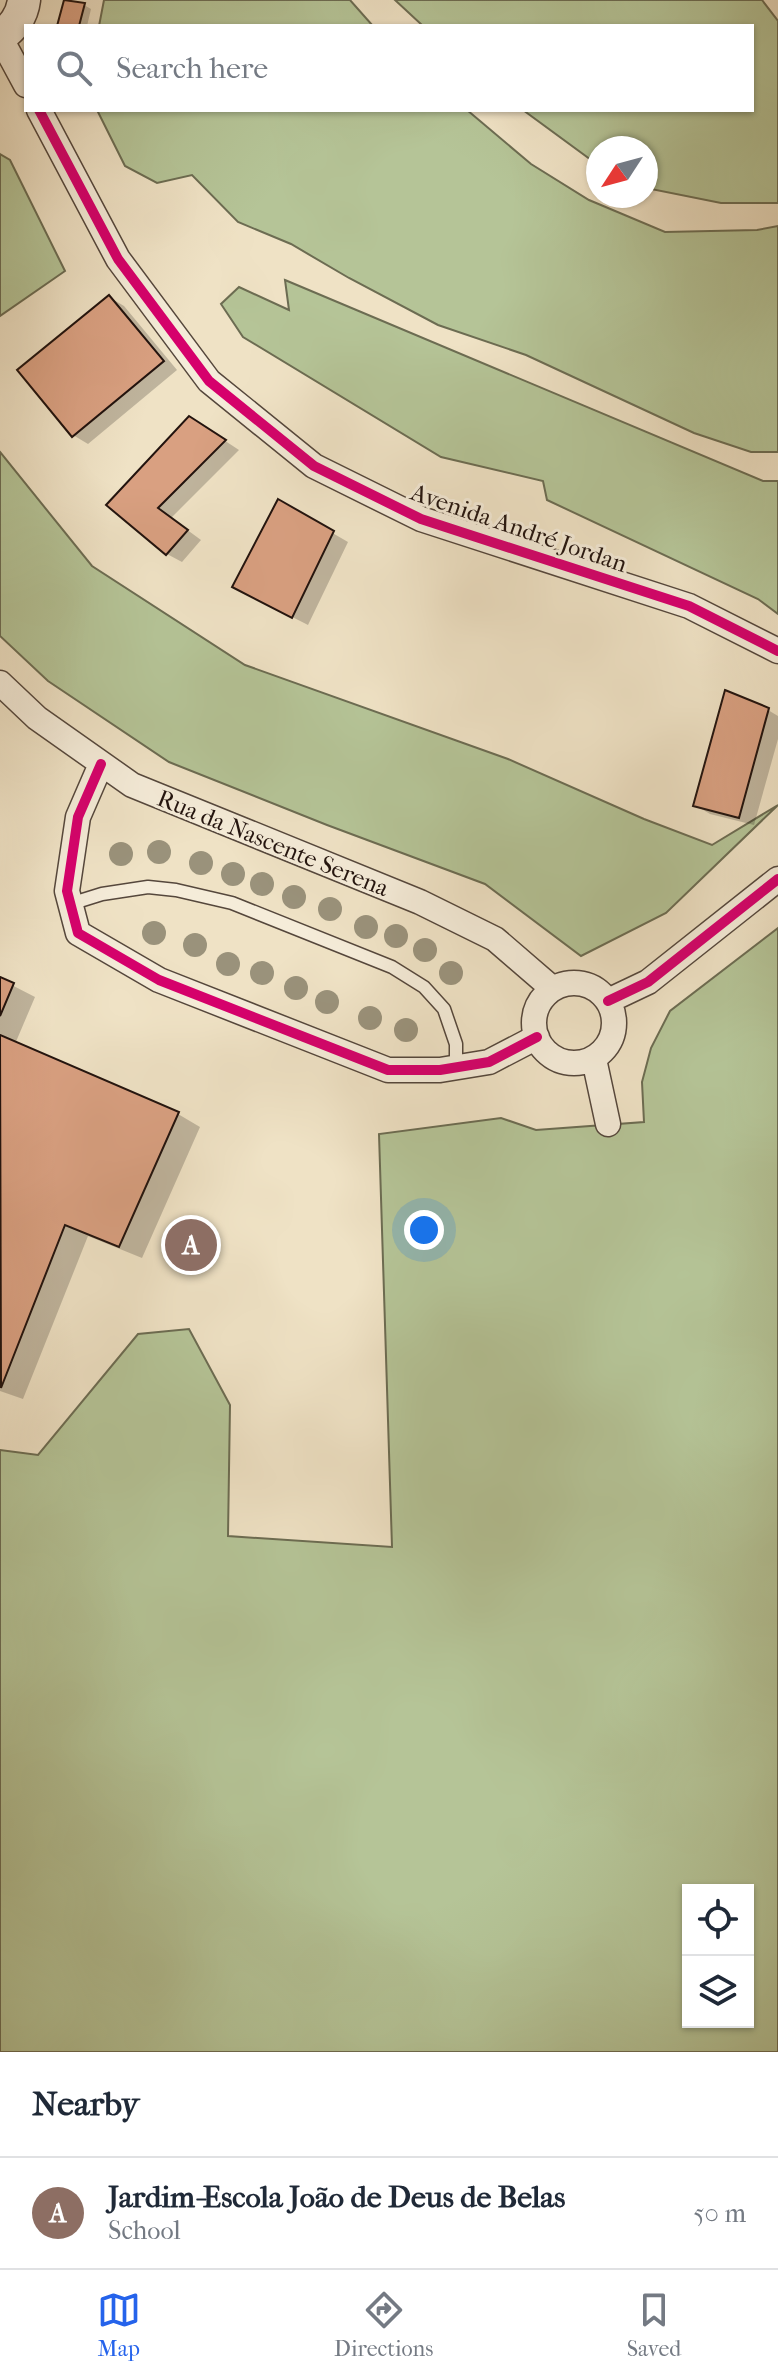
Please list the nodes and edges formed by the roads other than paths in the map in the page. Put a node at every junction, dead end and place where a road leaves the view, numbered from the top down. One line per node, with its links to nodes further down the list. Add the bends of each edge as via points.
1 (24, 0): 2 (street, via 14,26)
2 (0, 37): 3 (street)
3 (24, 81)
4 (40, 112): 5 (street, Avenida André Jordan, via 118,259 209,381 314,466 421,519 689,606)
5 (778, 651)
6 (0, 683): 7 (street, Rua da Nascente Serena, via 37,718)
7 (101, 764): 9 (street, via 78,817 67,891); 10 (street, Rua da Nascente Serena, via 132,785 420,902 495,939)
8 (778, 879): 11 (street, via 648,982)
9 (70, 904): 14 (street, via 78,933 159,980 388,1070); 14 (lane, via 148,887 176,890 232,903 392,967 424,987 444,1009 456,1044)
10 (553, 989): 11 (street, via 589,986); 12 (street, via 536,1010)
11 (608, 1001): 13 (street, via 615,1027)
12 (537, 1037): 13 (street, via 554,1058 567,1063); 14 (street, via 489,1062)
13 (594, 1059): 15 (street)
14 (456, 1068)
15 (608, 1124)

